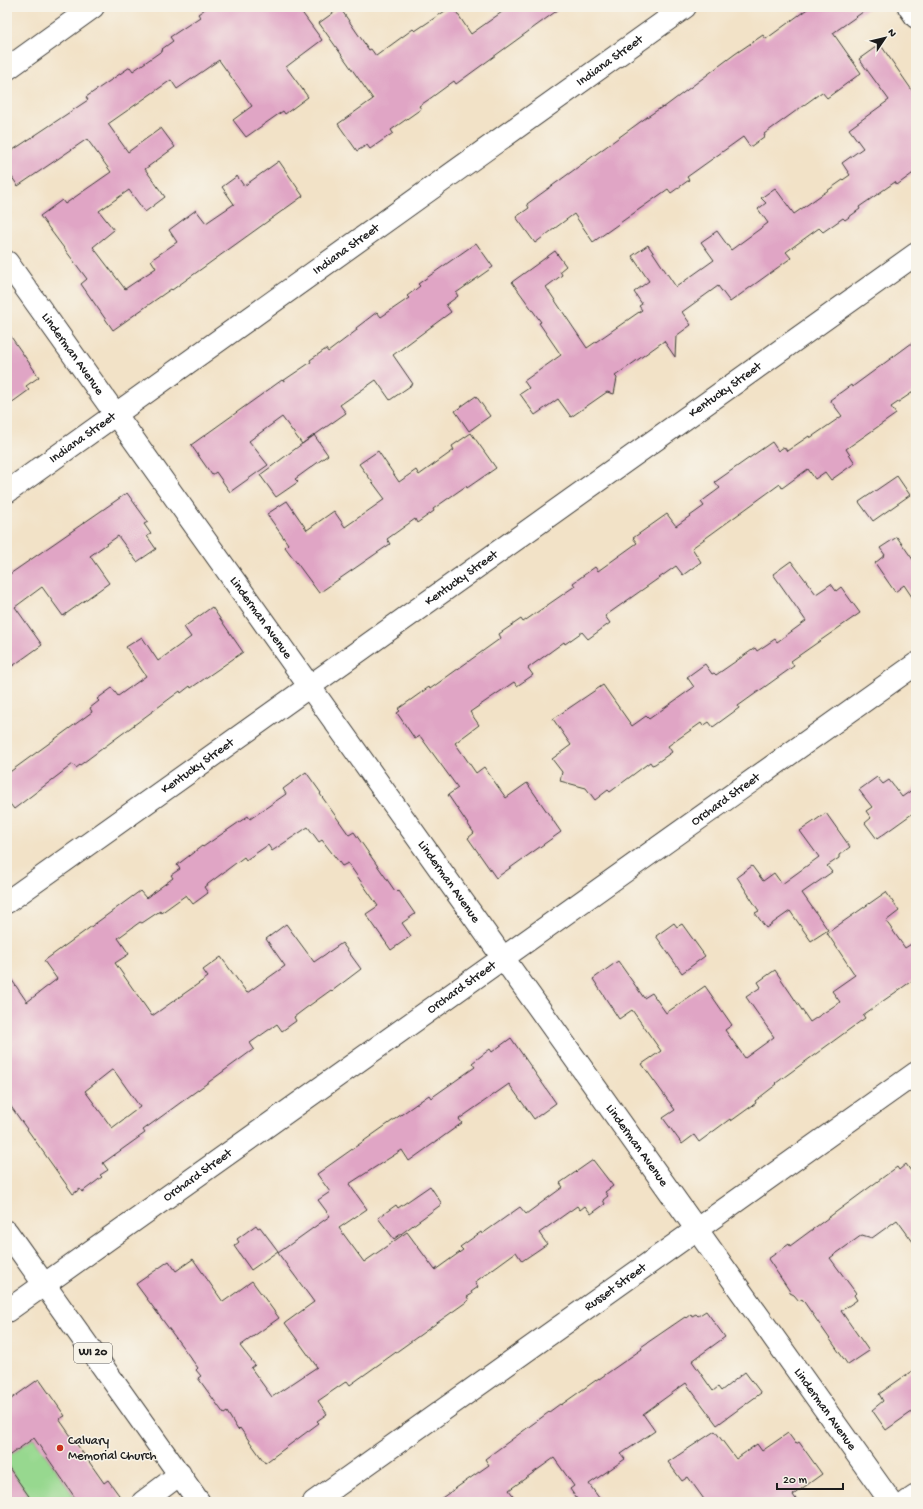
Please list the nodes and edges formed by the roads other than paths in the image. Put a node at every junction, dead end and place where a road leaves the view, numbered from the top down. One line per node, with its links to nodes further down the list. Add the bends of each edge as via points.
1 (93, 7): 5 (street)
2 (685, 7): 8 (street, Indiana Street)
3 (909, 7): 4 (street)
4 (916, 17)
5 (7, 69)
6 (916, 254): 11 (street, Kentucky Street)
7 (7, 262): 8 (street, Linderman Avenue)
8 (116, 414): 9 (street, Indiana Street); 11 (street, Linderman Avenue)
9 (7, 492)
10 (916, 664): 13 (street, Orchard Street)
11 (310, 686): 12 (street, Kentucky Street); 13 (street, Linderman Avenue)
12 (7, 902)
13 (504, 958): 15 (street, Linderman Avenue); 17 (street, Orchard Street)
14 (916, 1073): 15 (street, Russet Street)
15 (697, 1229): 23 (street, Russet Street); 24 (street, Linderman Avenue)
16 (7, 1232): 17 (street, WI 20)
17 (44, 1285): 18 (street, Orchard Street); 19 (street, WI 20)
18 (7, 1312)
19 (180, 1474): 21 (street); 22 (street, WI 20)
20 (916, 1496): 25 (street)
21 (143, 1502)
22 (199, 1502)
23 (314, 1502)
24 (891, 1502)
25 (907, 1502)

